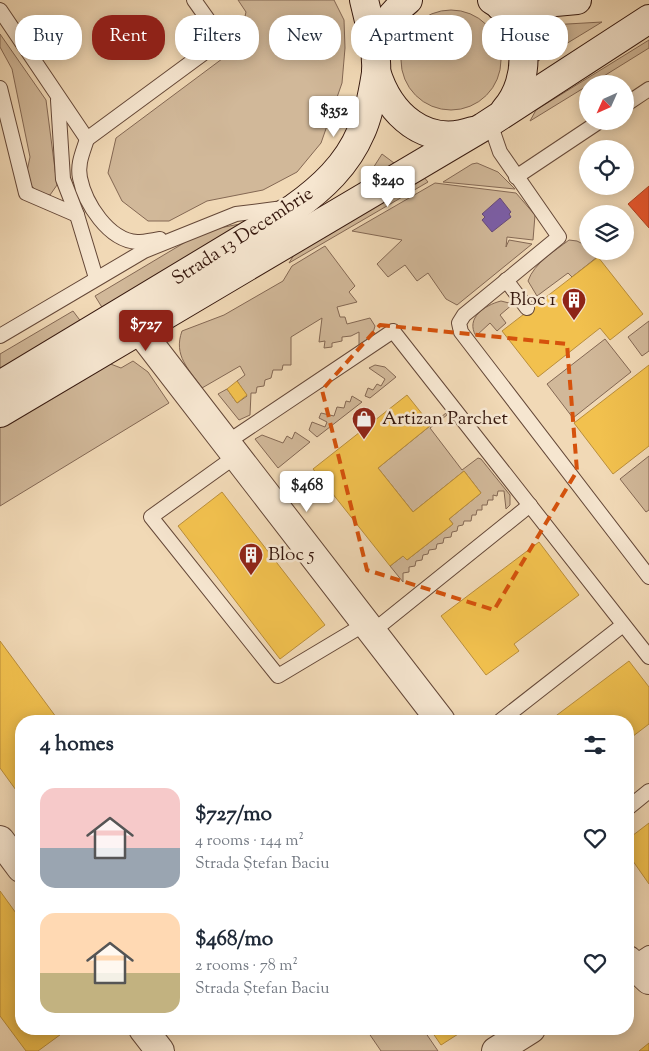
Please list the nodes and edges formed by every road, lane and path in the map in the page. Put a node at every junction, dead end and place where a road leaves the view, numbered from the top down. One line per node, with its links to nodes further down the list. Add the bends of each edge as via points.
1 (194, 0): 15 (lane, via 216,31 216,44)
2 (364, 0): 8 (main road)
3 (408, 0): 8 (main road, Strada 13 Decembrie, via 394,12 382,30)
4 (577, 0): 5 (main road, Strada 13 Decembrie)
5 (496, 2): 13 (main road, Strada 13 Decembrie, via 517,29 523,47 524,66 512,102)
6 (0, 10): 11 (lane)
7 (649, 19): 13 (main road, Strada 13 Decembrie)
8 (376, 61): 13 (main road, Strada 13 Decembrie, via 383,92 394,110 410,124 446,135 466,133); 17 (main road, Strada 13 Decembrie, via 362,131 346,159 328,181)
9 (0, 88): 18 (lane, via 26,193)
10 (649, 89): 12 (lane)
11 (58, 99): 15 (lane); 18 (lane, via 62,179)
12 (634, 99)
13 (491, 122): 16 (lane, via 500,152); 23 (main road, Strada 13 Decembrie)
14 (586, 130): 16 (lane)
15 (87, 139): 19 (lane, via 80,158 80,176 89,203 100,218 116,234 136,242)
16 (516, 176): 21 (lane, via 560,237)
17 (294, 208): 19 (lane, via 275,207 236,214); 25 (main road, Strada 13 Decembrie)
18 (77, 215): 20 (lane)
19 (178, 236): 20 (lane)
20 (96, 278): 24 (lane)
21 (506, 280): 22 (lane); 29 (lane, via 464,315 459,323 461,332)
22 (527, 308)
23 (140, 331): 26 (main road, Strada 13 Decembrie); 27 (main road)
24 (0, 336)
25 (0, 385)
26 (0, 413)
27 (231, 450): 28 (lane, via 393,331); 31 (main road); 31 (lane, via 150,517 278,676)
28 (530, 505): 30 (lane); 31 (lane)
29 (649, 577)
30 (624, 625): 32 (lane); 34 (lane)
31 (369, 628): 33 (main road)
32 (649, 657)
33 (436, 715)
34 (508, 715)
35 (649, 791): 36 (lane)
36 (634, 803)
37 (0, 840): 38 (main road)
38 (15, 860)
39 (148, 1035): 41 (main road)
40 (521, 1035): 42 (main road)
41 (160, 1051)
42 (496, 1051)

